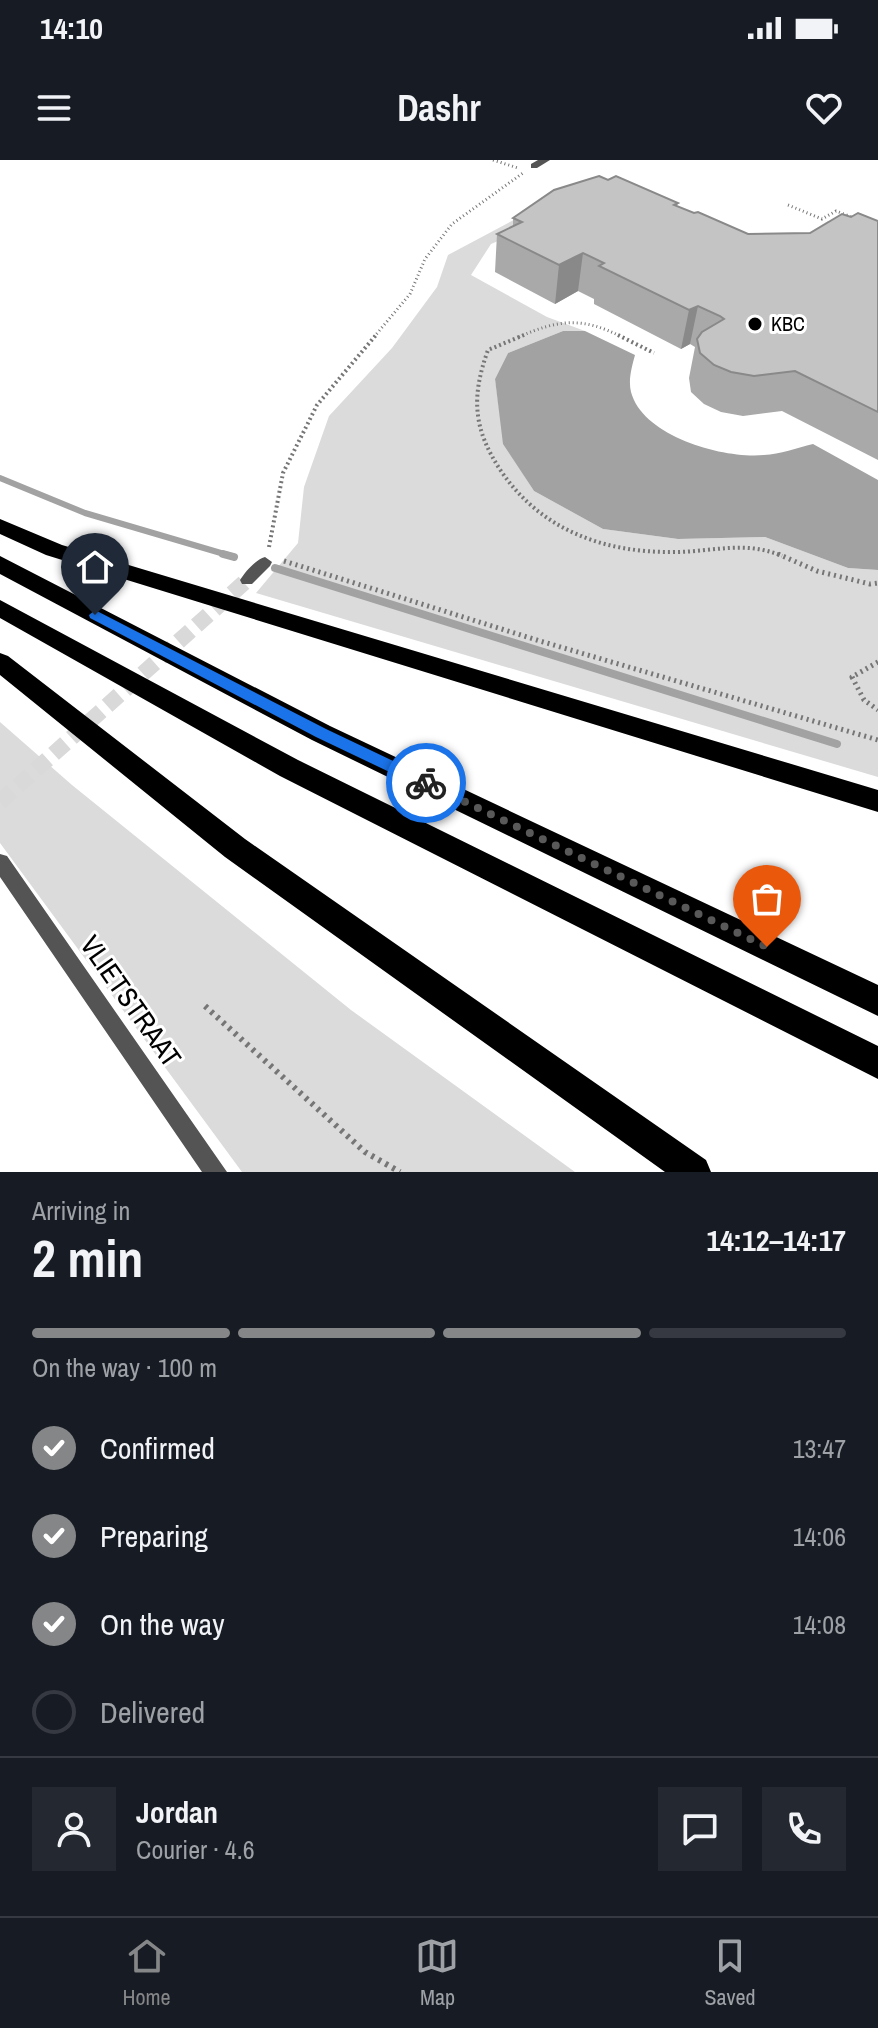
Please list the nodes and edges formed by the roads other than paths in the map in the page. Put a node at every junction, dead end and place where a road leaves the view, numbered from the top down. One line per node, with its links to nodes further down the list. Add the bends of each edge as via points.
1 (545, 160): 2 (street)
2 (530, 169)
3 (0, 526): 9 (highway, via 68,555)
4 (265, 562): 6 (street)
5 (0, 564): 11 (highway, via 321,733)
6 (247, 580)
7 (0, 608): 12 (highway, via 289,768)
8 (0, 662): 14 (highway, via 235,848)
9 (878, 801)
10 (0, 862): 13 (street, VLIETSTRAAT)
11 (878, 1001)
12 (878, 1063)
13 (216, 1172)
14 (694, 1172)

